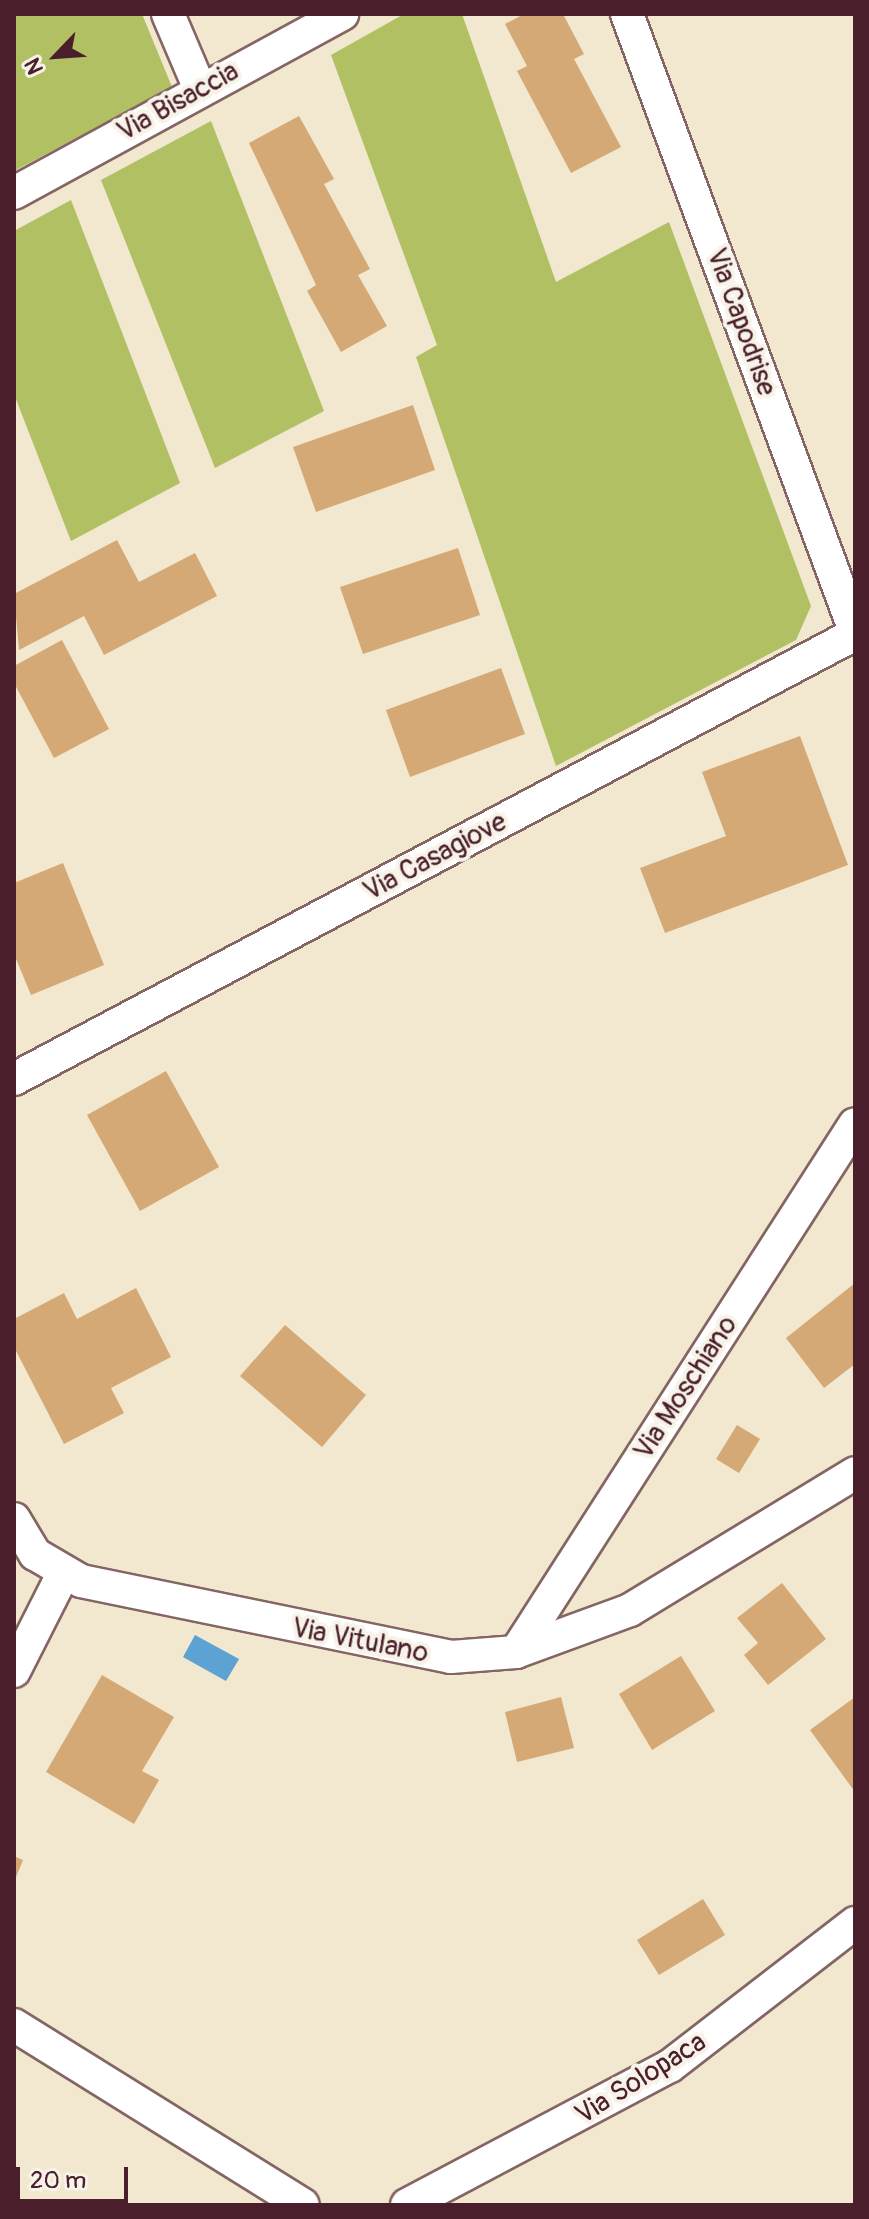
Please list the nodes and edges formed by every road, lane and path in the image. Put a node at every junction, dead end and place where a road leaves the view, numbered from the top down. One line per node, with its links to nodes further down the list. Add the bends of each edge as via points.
1 (168, 14): 4 (street)
2 (342, 14): 4 (street, Via Bisaccia)
3 (627, 14): 6 (street, Via Capodrise)
4 (200, 89): 5 (street, Via Bisaccia)
5 (14, 193)
6 (855, 633): 7 (street, Via Casagiove)
7 (14, 1079)
8 (855, 1124): 12 (street, Via Moschiano)
9 (855, 1473): 12 (street, Via Vitulano, via 664,1592)
10 (14, 1519): 11 (street, via 25,1543)
11 (63, 1574): 12 (street, Via Vitulano, via 413,1655); 13 (street)
12 (516, 1652)
13 (14, 1671)
14 (855, 1923): 17 (street, Via Solopaca, via 670,2066)
15 (14, 2025): 16 (street)
16 (303, 2205)
17 (407, 2205)

